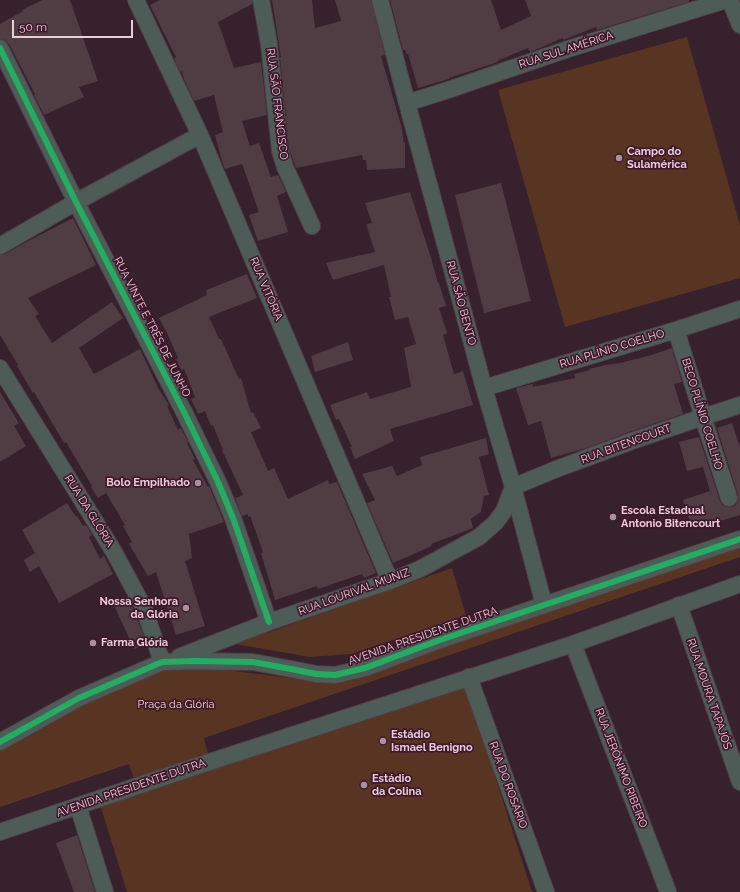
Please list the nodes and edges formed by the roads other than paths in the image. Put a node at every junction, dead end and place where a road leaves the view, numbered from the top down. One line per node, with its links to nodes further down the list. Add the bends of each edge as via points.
1 (136, 0): 9 (street, RUA VITÓRIA)
2 (261, 0): 11 (street, RUA SÃO FRANCISCO, via 269,44 280,151)
3 (380, 0): 8 (street, RUA SÃO BENTO)
4 (726, 0): 8 (street, RUA SUL AMÉRICA)
5 (730, 0): 6 (street)
6 (740, 25)
7 (0, 48): 10 (street, RUA VINTE E TRÊS DE JUNHO)
8 (407, 103): 16 (street, RUA SÃO BENTO)
9 (200, 135): 10 (street); 22 (street, RUA VITÓRIA)
10 (76, 202): 12 (street); 26 (street, RUA VINTE E TRÊS DE JUNHO, via 218,482)
11 (312, 226)
12 (0, 246)
13 (740, 309): 14 (street, RUA PLÍNIO COELHO)
14 (676, 330): 16 (street, RUA PLÍNIO COELHO); 18 (street, BECO PLÍNIO COELHO)
15 (0, 368): 28 (street, RUA DA GLÓRIA, via 114,552 144,608)
16 (484, 388): 19 (street, RUA SÃO BENTO)
17 (740, 405): 18 (street, RUA BITENCOURT)
18 (703, 417): 19 (street, RUA BITENCOURT, via 580,460); 20 (street, BECO PLÍNIO COELHO)
19 (513, 487): 22 (street, RUA LOURIVAL MUNIZ, via 504,511 479,537 420,569); 24 (street, RUA SÃO BENTO)
20 (729, 498)
21 (740, 539): 24 (street, AVENIDA PRESIDENTE DUTRA)
22 (390, 581): 26 (street, RUA LOURIVAL MUNIZ)
23 (740, 584): 25 (street, AVENIDA PRESIDENTE DUTRA)
24 (544, 605): 28 (street, AVENIDA PRESIDENTE DUTRA, via 365,668 335,675 253,662)
25 (679, 605): 27 (street, AVENIDA PRESIDENTE DUTRA); 31 (street, RUA MOURA TAPAJÓS)
26 (269, 622): 28 (street, RUA LOURIVAL MUNIZ)
27 (573, 644): 29 (street, AVENIDA PRESIDENTE DUTRA); 36 (street, RUA JERÔNIMO RIBEIRO)
28 (165, 662): 30 (street, AVENIDA PRESIDENTE DUTRA, via 79,698)
29 (470, 678): 32 (street, AVENIDA PRESIDENTE DUTRA); 35 (street, RUA DO ROSARIO)
30 (0, 742)
31 (740, 782)
32 (78, 806): 33 (street, AVENIDA PRESIDENTE DUTRA); 34 (street)
33 (0, 832)
34 (106, 892)
35 (546, 892)
36 (668, 892)

